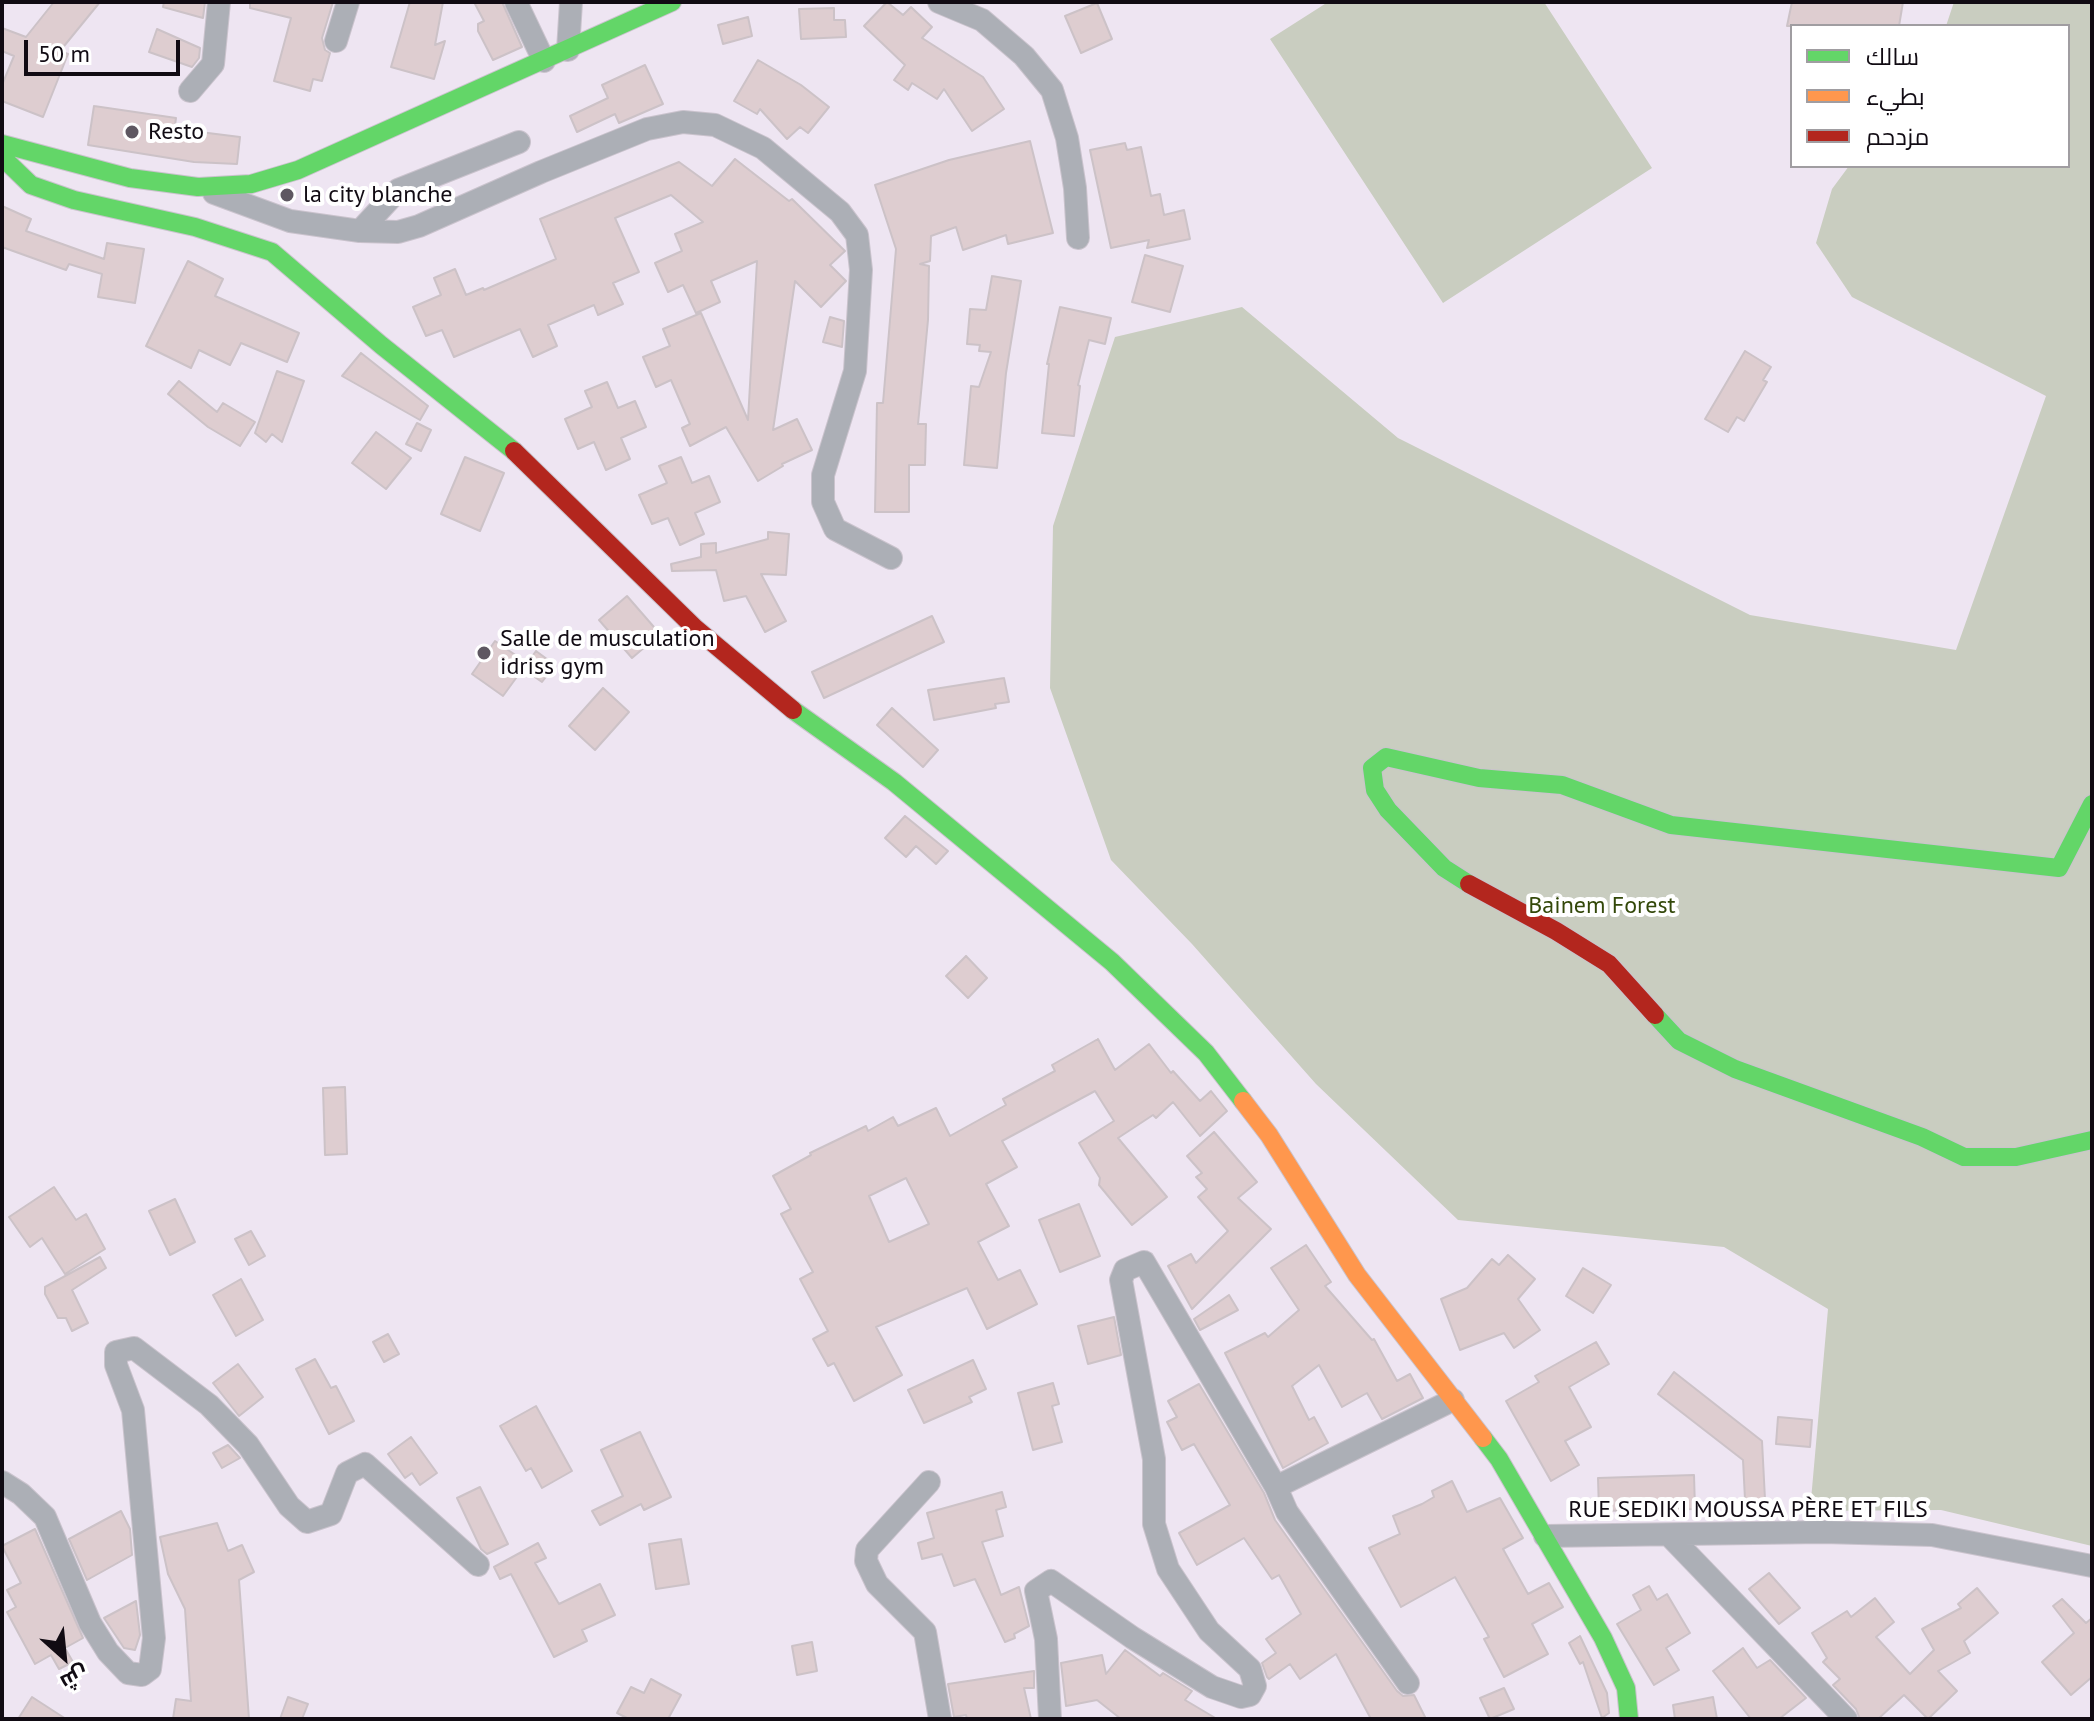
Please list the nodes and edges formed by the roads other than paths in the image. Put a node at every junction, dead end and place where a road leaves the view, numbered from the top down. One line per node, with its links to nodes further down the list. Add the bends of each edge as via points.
1 (219, 2): 10 (street, via 213,64)
2 (348, 2): 7 (street)
3 (516, 2): 9 (street)
4 (571, 2): 8 (street)
5 (672, 2): 8 (street)
6 (939, 2): 16 (street, via 982,20 1024,56 1052,90 1067,138)
7 (336, 41)
8 (568, 50): 9 (street)
9 (544, 61): 14 (street, via 298,170 251,184)
10 (190, 91)
11 (519, 142): 15 (street, via 398,190)
12 (2, 144): 14 (street, via 130,178)
13 (2, 157): 20 (street, via 31,185 272,252 515,451 695,628 786,705 894,782 1112,962 1206,1053 1269,1135 1357,1275)
14 (198, 187): 15 (street, via 290,221)
15 (360, 231): 17 (street, via 398,232 419,226 647,129 683,122 715,125 763,148 840,212 857,235 861,270 855,371 823,475 823,502 835,529)
16 (1078, 238)
17 (891, 558)
18 (2092, 804): 19 (street, via 2059,868 1671,825 1562,785 1479,778 1386,757 1372,768 1375,790 1388,810 1444,868 1609,964 1679,1041 1735,1069 1964,1157 2016,1157)
19 (2092, 1140)
20 (1453, 1400): 23 (street); 25 (street, via 1499,1459)
21 (2, 1482): 26 (street, via 45,1517 90,1623 128,1673 142,1675 150,1669 154,1638 133,1410 116,1352 134,1348 209,1405 248,1445 289,1506 307,1522 331,1514 347,1473 365,1464)
22 (929, 1482): 29 (street, via 867,1550 866,1561 877,1584 925,1632)
23 (1276, 1487): 28 (street, via 1287,1512); 30 (street, via 1144,1262 1125,1270 1121,1280 1154,1459 1154,1524 1168,1569 1209,1631 1250,1669 1255,1686 1241,1697 1212,1687 1051,1581 1036,1591 1046,1639)
24 (1669, 1535): 25 (street, RUE SEDIKI MOUSSA PÈRE ET FILS); 27 (street, RUE SEDIKI MOUSSA PÈRE ET FILS, via 1932,1535); 32 (street)
25 (1545, 1536): 31 (street, via 1626,1688)
26 (478, 1565)
27 (2092, 1566)
28 (1408, 1683)
29 (940, 1719)
30 (1050, 1719)
31 (1629, 1719)
32 (1846, 1719)

